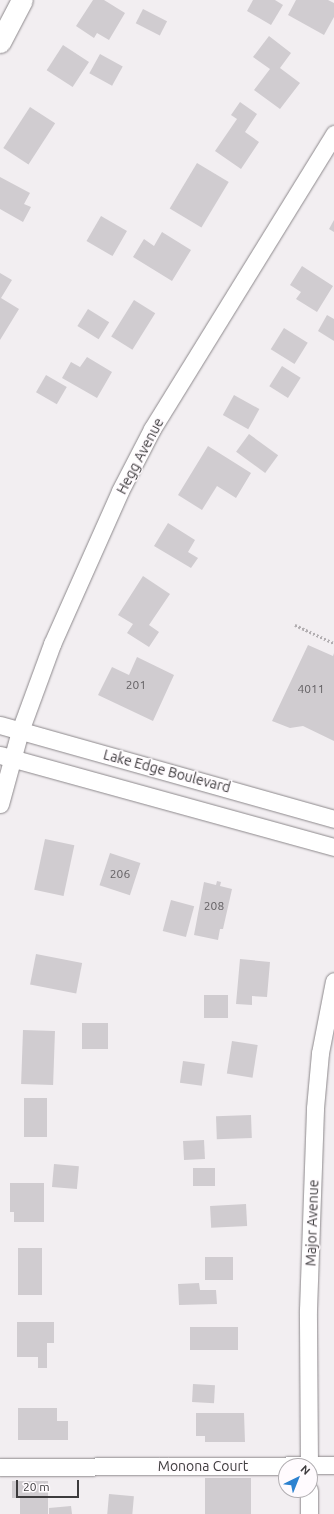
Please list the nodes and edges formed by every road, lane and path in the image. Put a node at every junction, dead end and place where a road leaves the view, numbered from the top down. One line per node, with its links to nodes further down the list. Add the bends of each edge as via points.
1 (22, 0): 2 (street)
2 (0, 42)
3 (334, 134): 7 (street, Hegg Avenue, via 152,429 120,491 52,644)
4 (295, 625): 5 (path)
5 (334, 644)
6 (0, 725): 7 (street, Lake Edge Boulevard)
7 (20, 731): 8 (street, Hegg Avenue); 10 (street, Lake Edge Boulevard)
8 (6, 757): 9 (street, Hegg Avenue); 11 (street, Lake Edge Boulevard)
9 (0, 804)
10 (334, 819)
11 (334, 847)
12 (334, 981): 13 (street, Major Avenue, via 320,1053 316,1108 308,1310)
13 (309, 1458)
14 (334, 1465): 16 (street, Monona Court)
15 (278, 1466): 17 (street, Monona Court)
16 (318, 1466)
17 (0, 1467)
18 (309, 1498): 19 (street)
19 (309, 1514)

